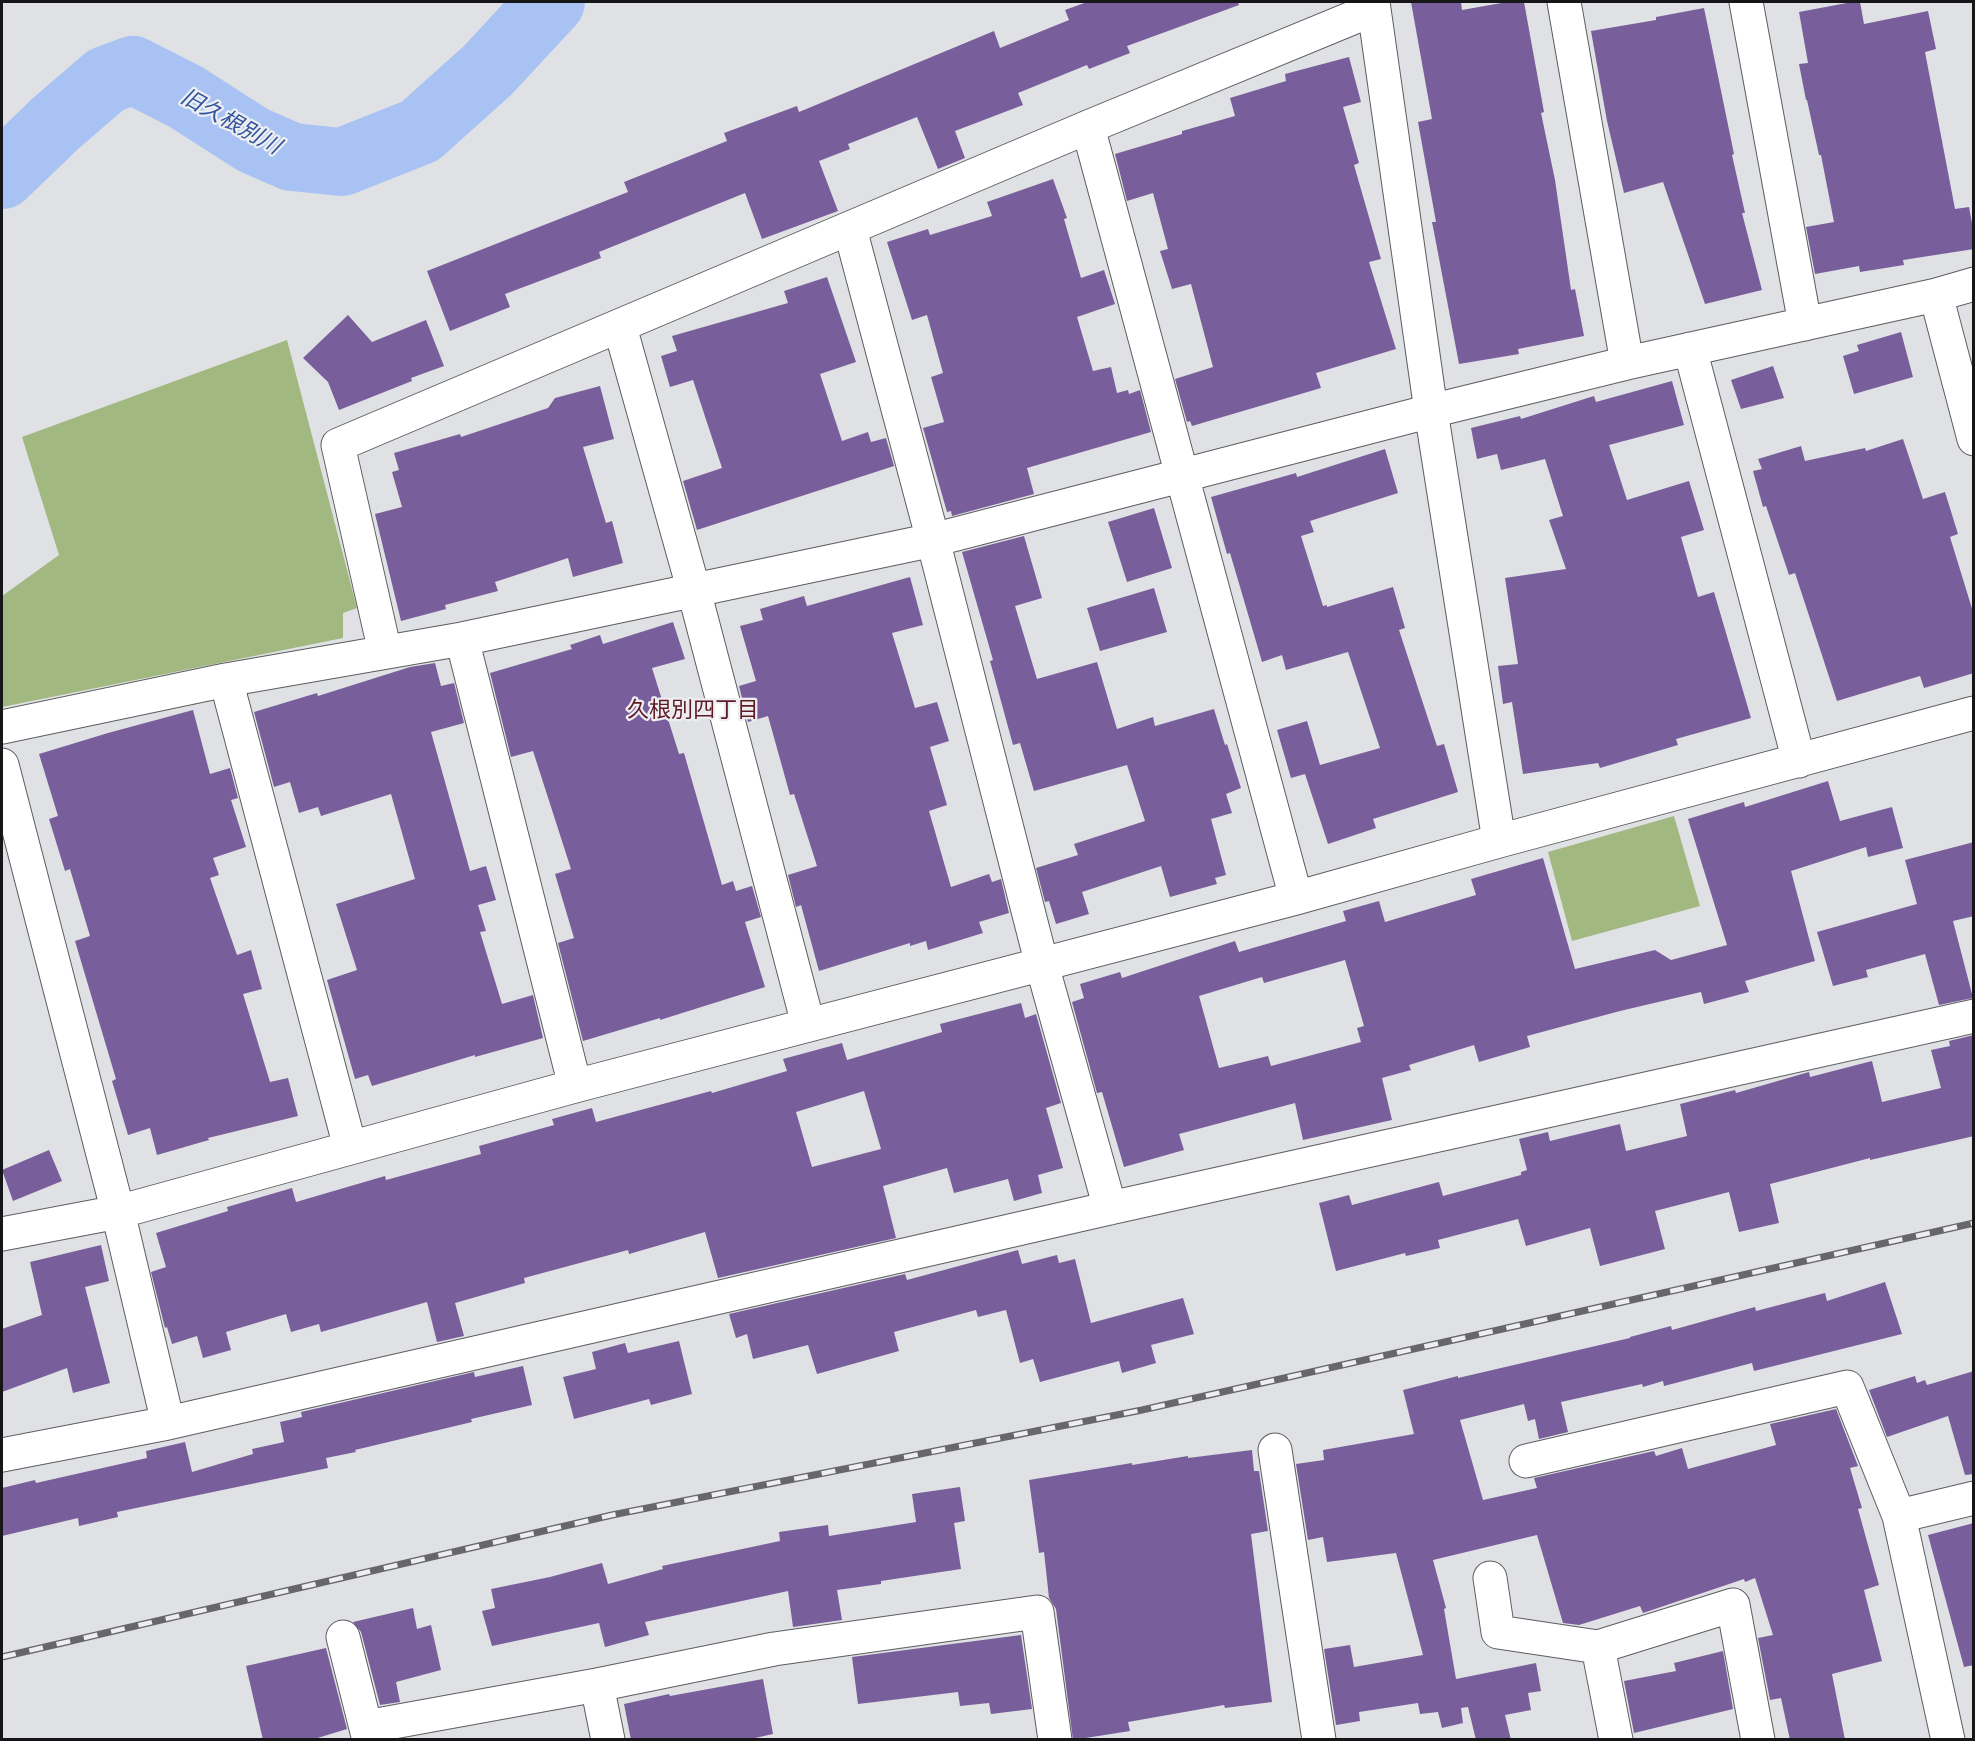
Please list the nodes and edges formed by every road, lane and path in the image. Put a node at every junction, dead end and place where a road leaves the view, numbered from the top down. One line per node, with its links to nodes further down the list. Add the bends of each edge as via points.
1 (1564, 2): 11 (street)
2 (1746, 2): 8 (street)
3 (1374, 5): 4 (street); 12 (street)
4 (1088, 127): 5 (street); 14 (street)
5 (850, 229): 9 (street); 15 (street)
6 (1974, 284): 7 (street)
7 (1936, 295): 8 (street); 13 (street)
8 (1805, 324): 10 (street)
9 (620, 327): 16 (street); 18 (street, via 338,445)
10 (1690, 349): 11 (street); 22 (street)
11 (1627, 363): 12 (street)
12 (1431, 411): 14 (street); 24 (street)
13 (1974, 439)
14 (1183, 476): 15 (street); 25 (street)
15 (933, 540): 16 (street); 26 (street)
16 (694, 591): 17 (street); 28 (street)
17 (462, 639): 18 (street); 29 (street)
18 (385, 652): 19 (street)
19 (226, 681): 21 (street); 30 (street)
20 (1974, 714): 22 (street)
21 (2, 727)
22 (1799, 762): 24 (street)
23 (2, 765): 32 (street)
24 (1499, 840): 25 (street)
25 (1296, 898): 26 (street)
26 (1042, 965): 28 (street); 31 (street)
27 (1974, 1016): 31 (street)
28 (808, 1024): 29 (street)
29 (575, 1086): 30 (street)
30 (350, 1147): 32 (street)
31 (1110, 1208): 34 (street)
32 (118, 1212): 33 (street); 34 (street)
33 (2, 1234)
34 (168, 1423): 36 (street)
35 (1275, 1450): 47 (street)
36 (2, 1455)
37 (1526, 1461): 39 (street, via 1847,1387)
38 (1974, 1498): 39 (street)
39 (1899, 1516): 50 (street)
40 (1490, 1578): 42 (street, via 1498,1632)
41 (343, 1637): 44 (street)
42 (1598, 1647): 48 (street); 49 (street, via 1733,1605)
43 (597, 1684): 44 (street); 45 (street); 46 (street, via 774,1649 1037,1612)
44 (367, 1733)
45 (608, 1740)
46 (1055, 1740)
47 (1319, 1740)
48 (1616, 1740)
49 (1758, 1740)
50 (1948, 1740)

